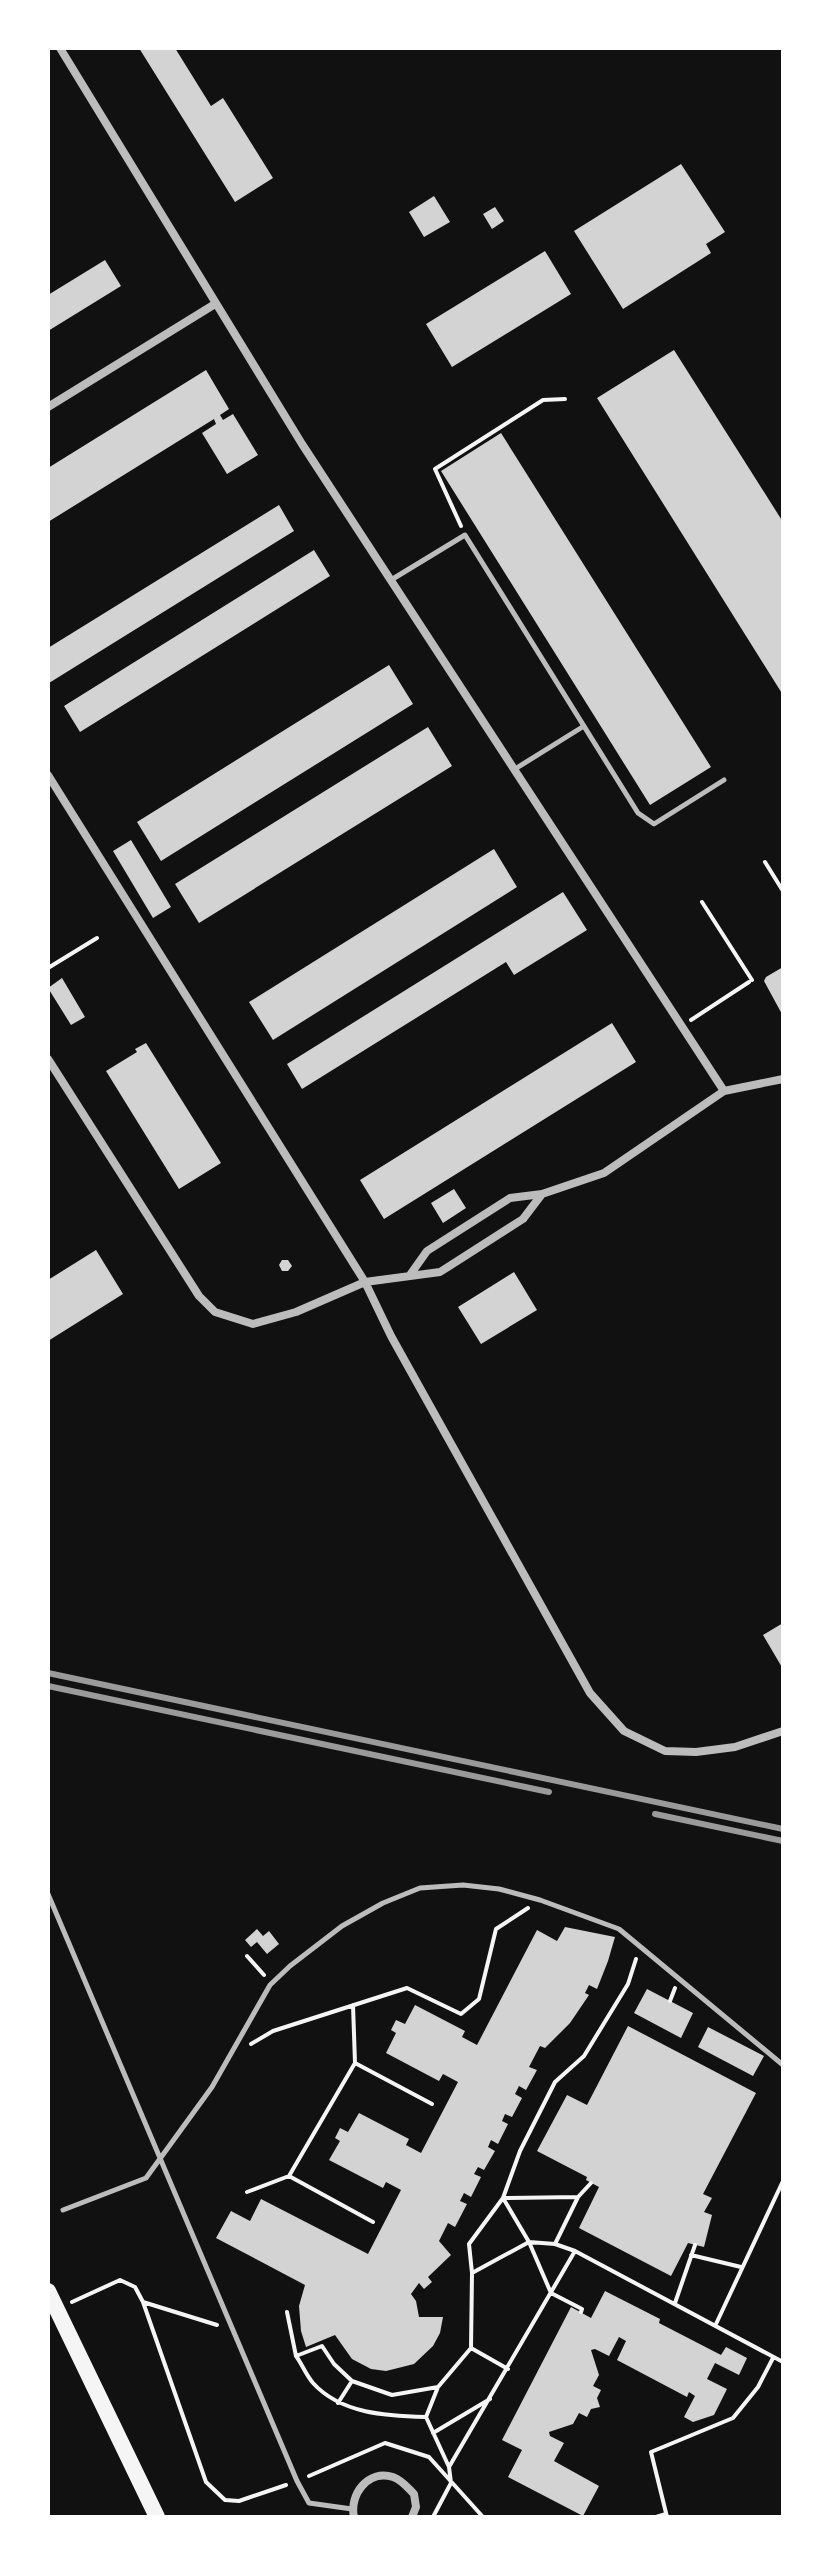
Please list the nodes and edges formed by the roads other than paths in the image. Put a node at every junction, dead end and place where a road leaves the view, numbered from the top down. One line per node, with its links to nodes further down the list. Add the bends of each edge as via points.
1 (60, 48): 2 (street)
2 (215, 304): 3 (street); 4 (street)
3 (48, 407)
4 (391, 581): 5 (lane, via 465,535); 6 (street)
5 (584, 726): 6 (lane); 8 (lane, via 638,813 654,824)
6 (514, 770): 11 (street)
7 (48, 775): 14 (street)
8 (724, 780)
9 (48, 1059): 14 (street, via 185,1276 215,1312 253,1324)
10 (783, 1079): 11 (street)
11 (724, 1091): 12 (street, via 604,1173)
12 (542, 1194): 13 (street, via 523,1219 440,1272); 13 (street, via 510,1198 427,1251)
13 (410, 1275): 14 (street)
14 (365, 1282): 15 (street, via 590,1693 624,1731 665,1751 696,1752 735,1747)
15 (783, 1731)
16 (48, 1894): 18 (lane)
17 (783, 2065): 18 (lane, via 619,1929 499,1889 420,1888 342,1926 270,1985 212,2087)
18 (161, 2158): 19 (lane, via 146,2178); 21 (lane, via 297,2481 309,2503)
19 (63, 2210)
20 (48, 2291): 22 (main road)
21 (353, 2513): 23 (street, via 360,2487 371,2479 394,2477 414,2494)
22 (157, 2517)
23 (412, 2517)

